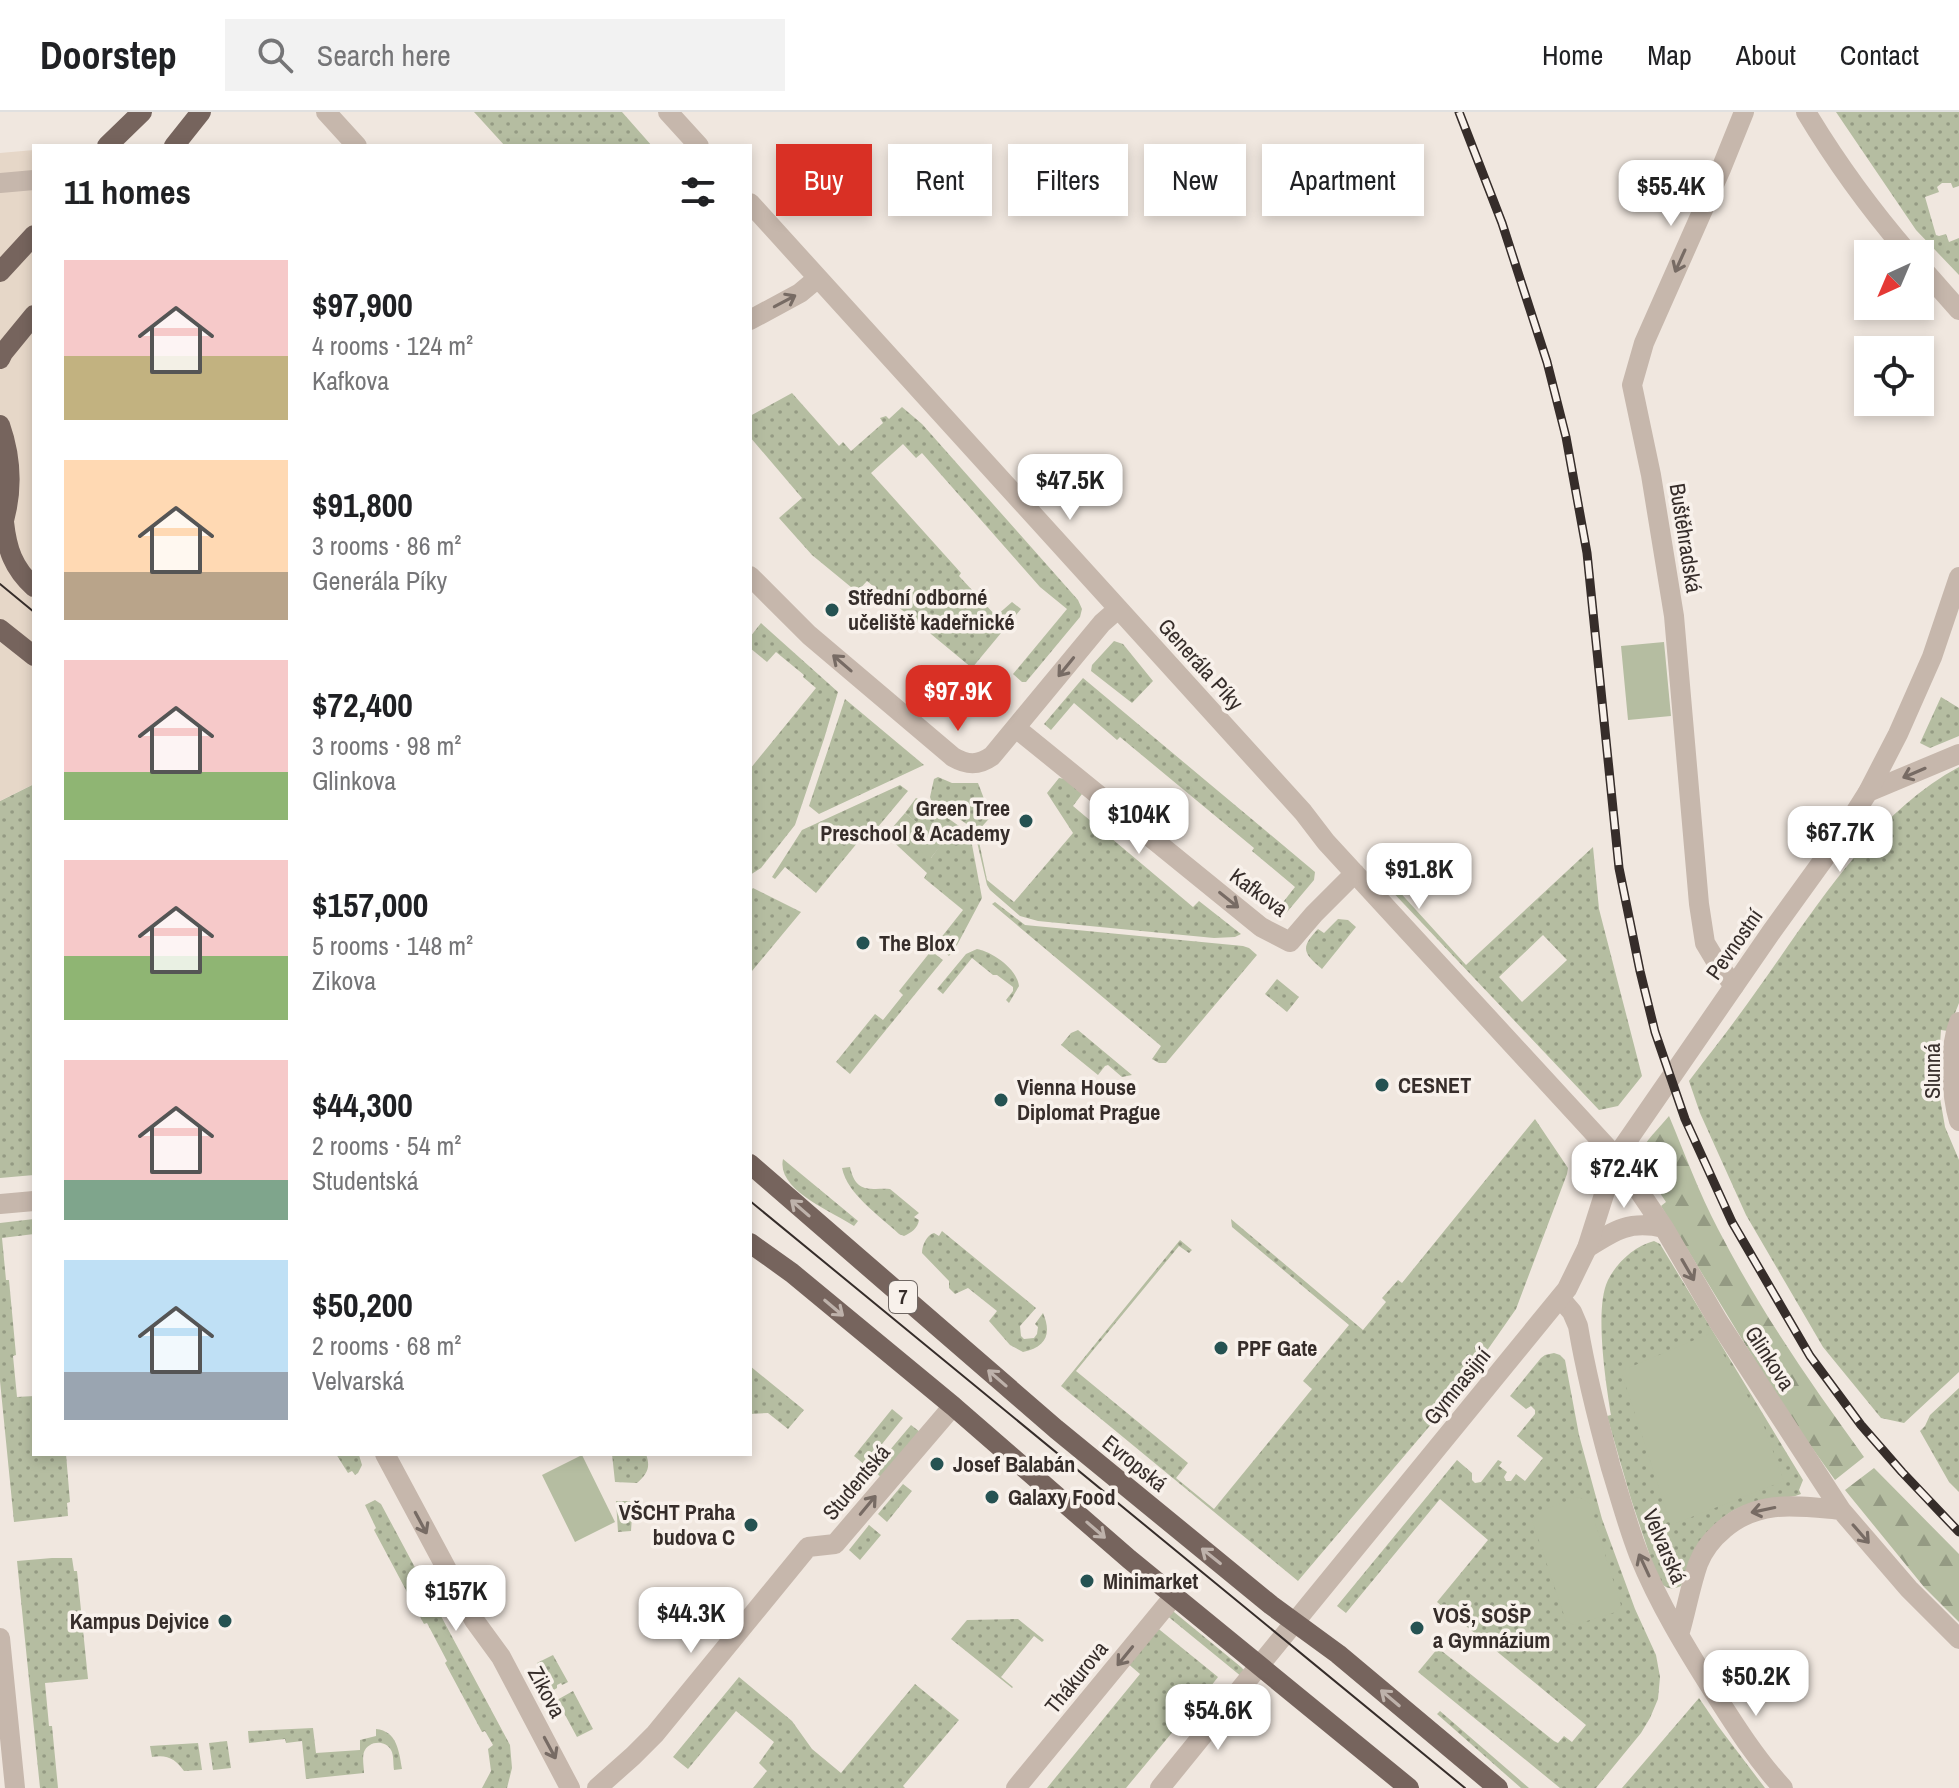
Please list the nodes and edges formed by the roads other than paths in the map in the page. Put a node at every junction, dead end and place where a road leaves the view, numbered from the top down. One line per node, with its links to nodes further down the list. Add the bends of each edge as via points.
1 (142, 112): 7 (main road)
2 (201, 112): 8 (main road)
3 (326, 112): 9 (street)
4 (668, 112): 10 (street)
5 (1744, 112): 36 (street, Buštěhradská, one-way to 36, via 1644,343 1632,385 1674,616 1705,943)
6 (1806, 112): 15 (street)
7 (109, 144)
8 (176, 144)
9 (355, 144)
10 (697, 144)
11 (32, 180): 12 (street)
12 (0, 183)
13 (752, 205): 17 (street, Generála Píky)
14 (32, 237): 16 (main road)
15 (1896, 240)
16 (0, 272)
17 (818, 278): 21 (street, one-way to 17); 29 (street, Generála Píky)
18 (1934, 282): 19 (street)
19 (1959, 310)
20 (32, 317): 22 (main road)
21 (752, 319)
22 (0, 359)
23 (0, 417): 24 (main road)
24 (0, 427): 25 (main road, via 10,465)
25 (2, 528): 28 (main road, via 15,566)
26 (1959, 577): 34 (street, Pevnostní, via 1932,657)
27 (752, 578): 32 (street, one-way to 27, via 986,761 968,764 953,757 809,635)
28 (32, 585)
29 (1118, 609): 32 (street, one-way to 32); 35 (street, Generála Píky)
30 (0, 629): 31 (main road)
31 (32, 654)
32 (1016, 728): 35 (street, Kafkova, one-way to 35, via 1261,927 1290,942)
33 (1959, 754): 34 (street, one-way to 34)
34 (1868, 792): 36 (street, Pevnostní)
35 (1355, 873): 39 (street, Generála Píky)
36 (1734, 986): 39 (street, Pevnostní)
37 (1959, 1022): 38 (street, Slunná, via 1952,1068)
38 (1959, 1121)
39 (1616, 1157): 43 (street, Glinkova); 45 (street, Gymnasijní)
40 (752, 1166): 51 (main road, Evropská / 7, one-way to 40, via 1056,1429)
41 (32, 1201): 42 (street)
42 (0, 1204)
43 (1664, 1228): 45 (street, via 1624,1227); 49 (street, Glinkova, one-way to 49)
44 (752, 1244): 47 (main road, 7, one-way to 47)
45 (1587, 1248): 46 (street, Gymnasijní)
46 (1560, 1298): 51 (street, Gymnasijní); 52 (street, Velvarská, one-way to 46, via 1639,1556 1599,1426 1578,1326)
47 (953, 1406): 50 (main road, 7, one-way to 50); 58 (street, Studentská, one-way to 47, via 655,1734 808,1547 835,1544)
48 (386, 1456): 57 (street, Zikova, one-way to 57)
49 (1841, 1510): 52 (street, one-way to 52, via 1794,1506 1737,1518 1699,1561); 54 (street, Glinkova, one-way to 54)
50 (1174, 1596): 55 (main road, 7); 59 (street, Thákurova, one-way to 59)
51 (1295, 1623): 55 (street, Gymnasijní); 62 (main road, Evropská / 7, one-way to 51)
52 (1679, 1635): 63 (street, Velvarská, via 1738,1730)
53 (0, 1638): 56 (street)
54 (1959, 1639)
55 (1259, 1666): 60 (street); 61 (main road, 7)
56 (15, 1788)
57 (570, 1788)
58 (597, 1788)
59 (1016, 1788)
60 (1160, 1788)
61 (1409, 1788)
62 (1498, 1788)
63 (1783, 1788)

